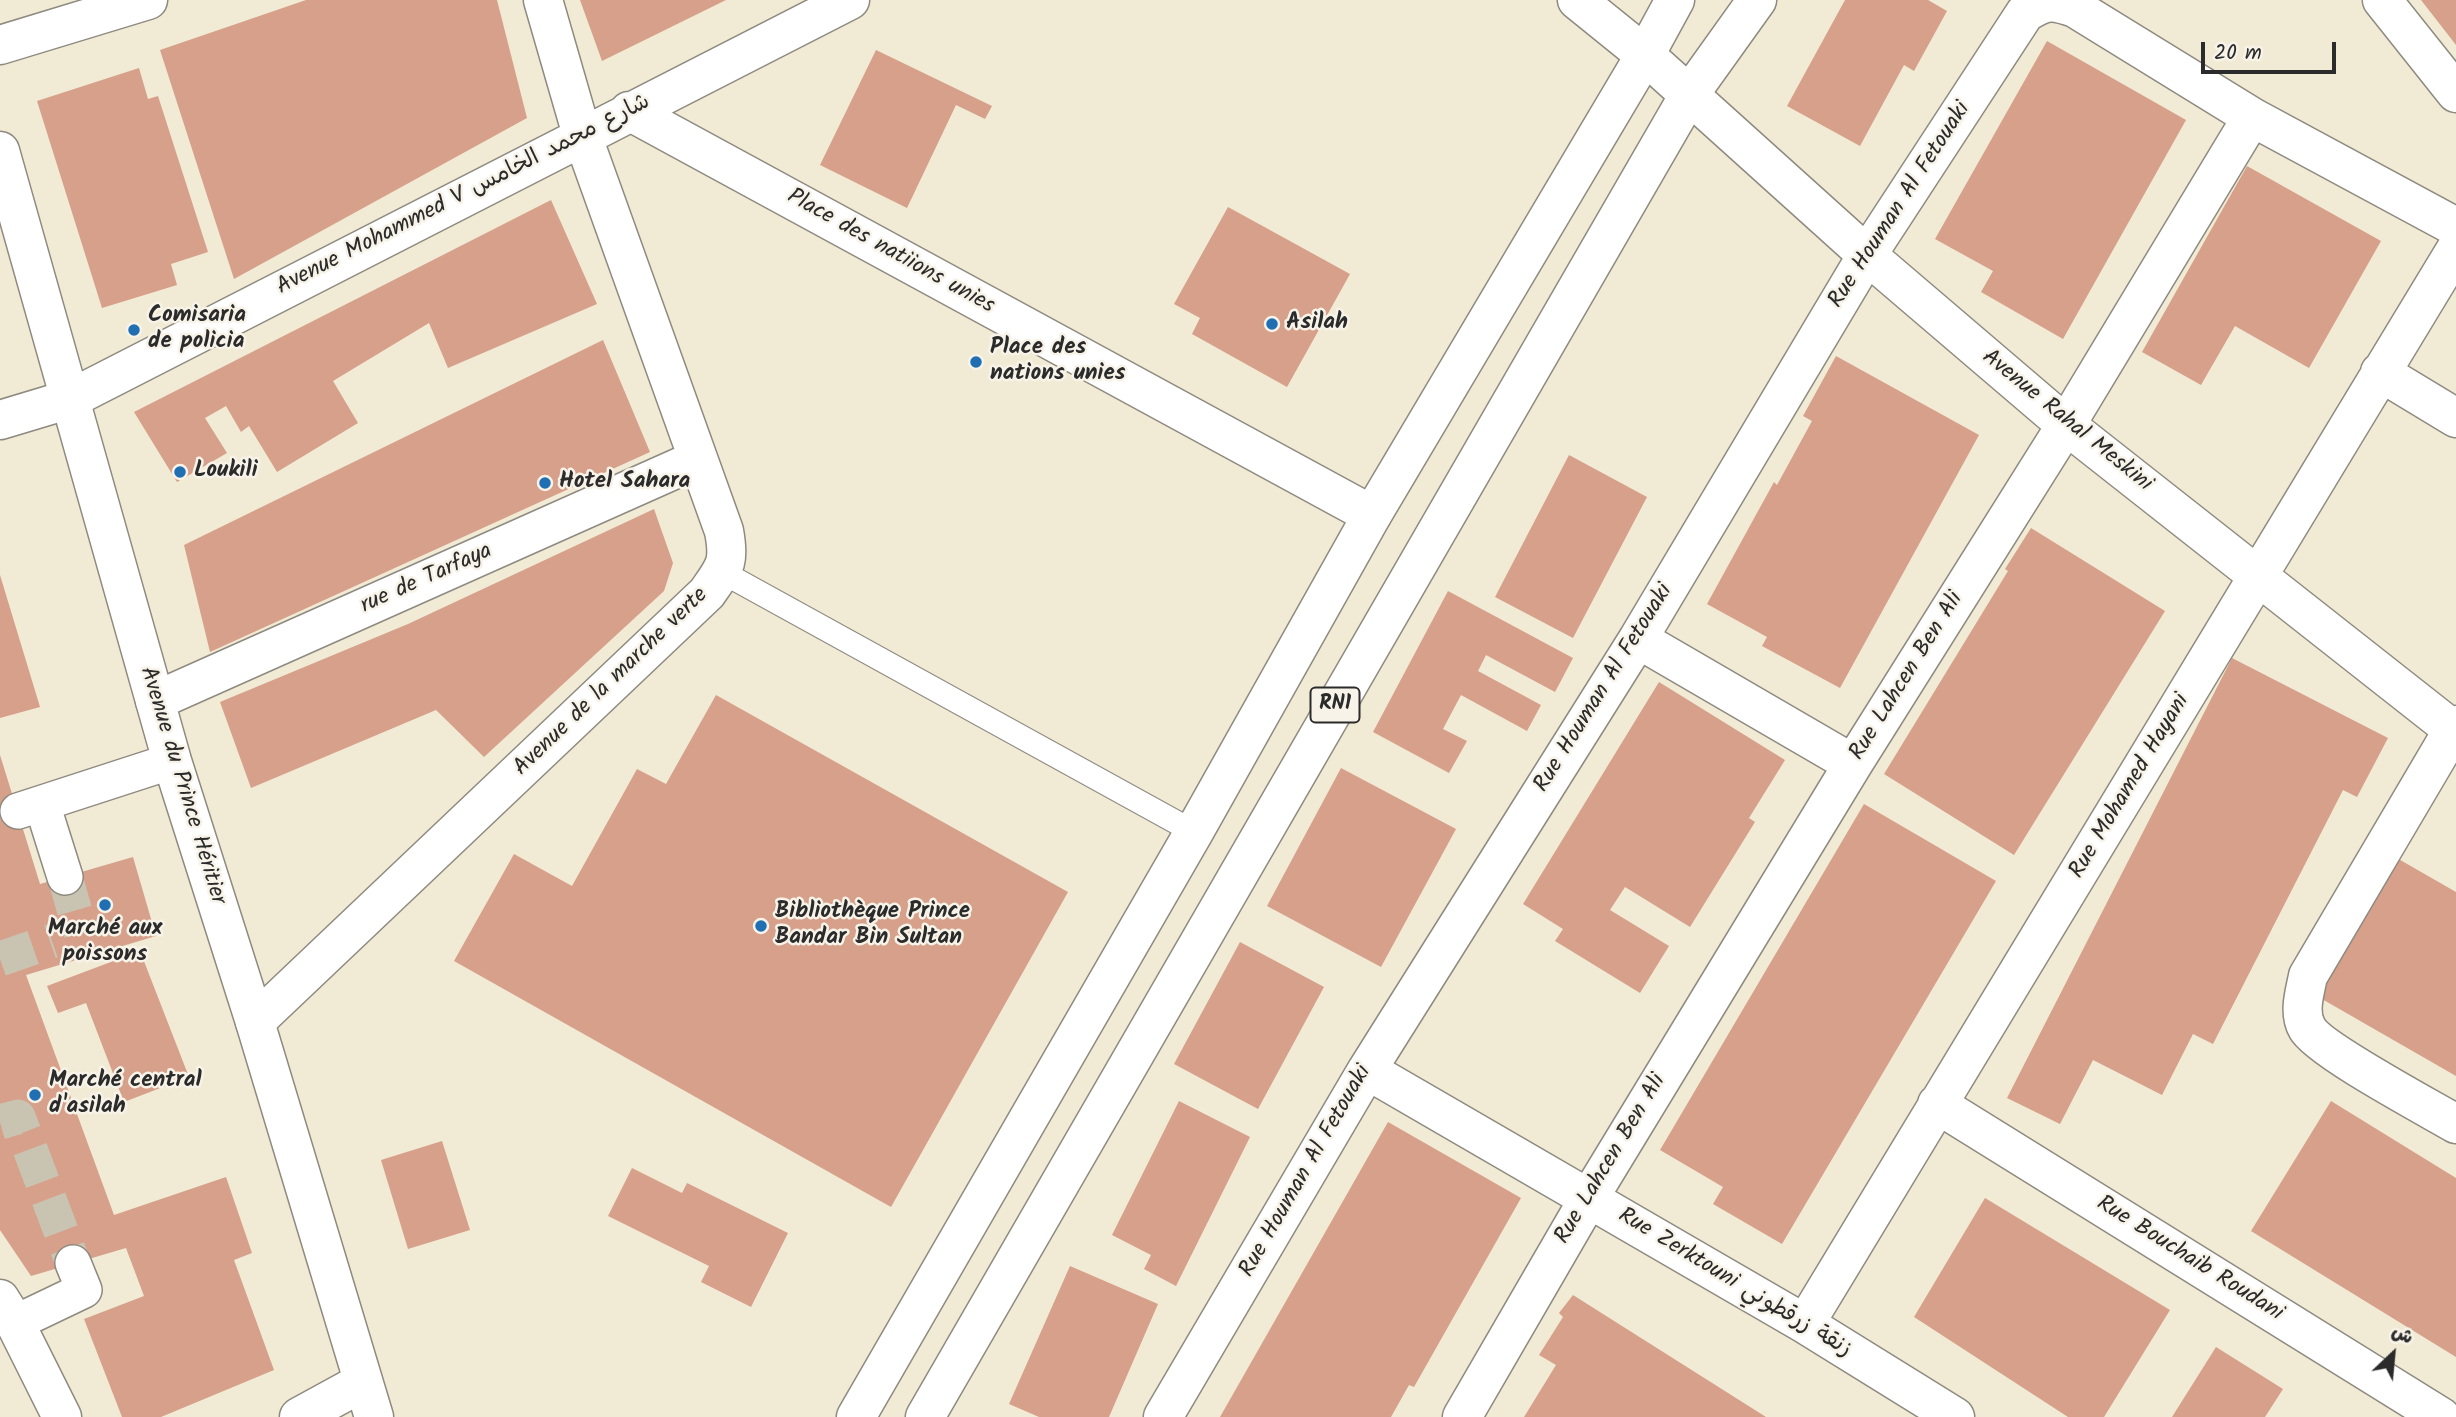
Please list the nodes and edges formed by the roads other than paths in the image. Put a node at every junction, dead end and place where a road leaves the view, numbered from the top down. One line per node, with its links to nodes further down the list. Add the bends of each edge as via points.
1 (148, 0): 8 (street)
2 (542, 0): 14 (street, Avenue de la marche verte)
3 (849, 0): 12 (street, Avenue Mohammed V شارع محمد الخامس)
4 (1577, 0): 9 (street, Avenue Rahal Meskini)
5 (1675, 0): 9 (street, RN1)
6 (1757, 0): 11 (street, RN1)
7 (2382, 0): 10 (street)
8 (0, 45)
9 (1645, 55): 11 (street, Avenue Rahal Meskini); 25 (street, RN1)
10 (2456, 93)
11 (1689, 95): 18 (street, Avenue Rahal Meskini); 44 (street, RN1)
12 (629, 111): 14 (street, Avenue Mohammed V شارع محمد الخامس); 25 (street, Place des natiions unies)
13 (2252, 117): 16 (street); 18 (street, Rue Houman Al Fetouaki, via 2076,8 2040,2 2025,13); 23 (street, Rue Lahcen Ben Ali)
14 (582, 135): 20 (street, Avenue Mohammed V شارع محمد الخامس); 24 (street, Avenue de la marche verte)
15 (0, 151): 20 (street, Avenue du Prince Héritier)
16 (2456, 227)
17 (2456, 249): 19 (street, Rue Mohamed Hayani)
18 (1867, 255): 23 (street, Avenue Rahal Meskini); 28 (street, Rue Houman Al Fetouaki)
19 (2380, 372): 21 (street); 27 (street, Rue Mohamed Hayani)
20 (70, 399): 22 (street, Avenue Mohammed V شارع محمد الخامس); 29 (street, Avenue du Prince Héritier)
21 (2456, 418)
22 (0, 420)
23 (2066, 425): 27 (street, Avenue Rahal Meskini); 32 (street, Rue Lahcen Ben Ali)
24 (698, 459): 26 (street, Avenue de la marche verte, via 724,531 728,553); 29 (street, rue de Tarfaya)
25 (1372, 515): 33 (street, RN1)
26 (722, 572): 33 (lane); 35 (street, Avenue de la marche verte, via 707,593)
27 (2259, 577): 30 (street, Avenue Rahal Meskini); 37 (street, Rue Mohamed Hayani)
28 (1638, 639): 32 (street); 36 (street, Rue Houman Al Fetouaki)
29 (155, 701): 31 (street, Avenue du Prince Héritier)
30 (2455, 729): 38 (street, via 2308,976 2302,1006 2307,1029 2330,1049)
31 (172, 761): 34 (street, via 30,808); 35 (street, Avenue du Prince Héritier)
32 (1853, 764): 39 (street, Rue Lahcen Ben Ali)
33 (1194, 832): 47 (street, RN1)
34 (65, 877)
35 (255, 1022): 43 (street, Avenue du Prince Héritier)
36 (1367, 1070): 39 (street, Rue Zerktouni زنقة زرقطوني); 48 (street, Rue Houman Al Fetouaki)
37 (1937, 1104): 42 (street, Rue Mohamed Hayani); 51 (street, Rue Bouchaib Roudani)
38 (2456, 1124)
39 (1588, 1198): 42 (street, Rue Zerktouni زنقة زرقطوني); 49 (street, Rue Lahcen Ben Ali)
40 (73, 1263): 41 (street, via 84,1290)
41 (8, 1311): 45 (street)
42 (1805, 1324): 50 (street, Rue Zerktouni زنقة زرقطوني)
43 (368, 1400): 46 (street)
44 (930, 1415)
45 (62, 1417)
46 (299, 1417)
47 (856, 1417)
48 (1163, 1417)
49 (1462, 1417)
50 (1955, 1417)
51 (2441, 1417)

